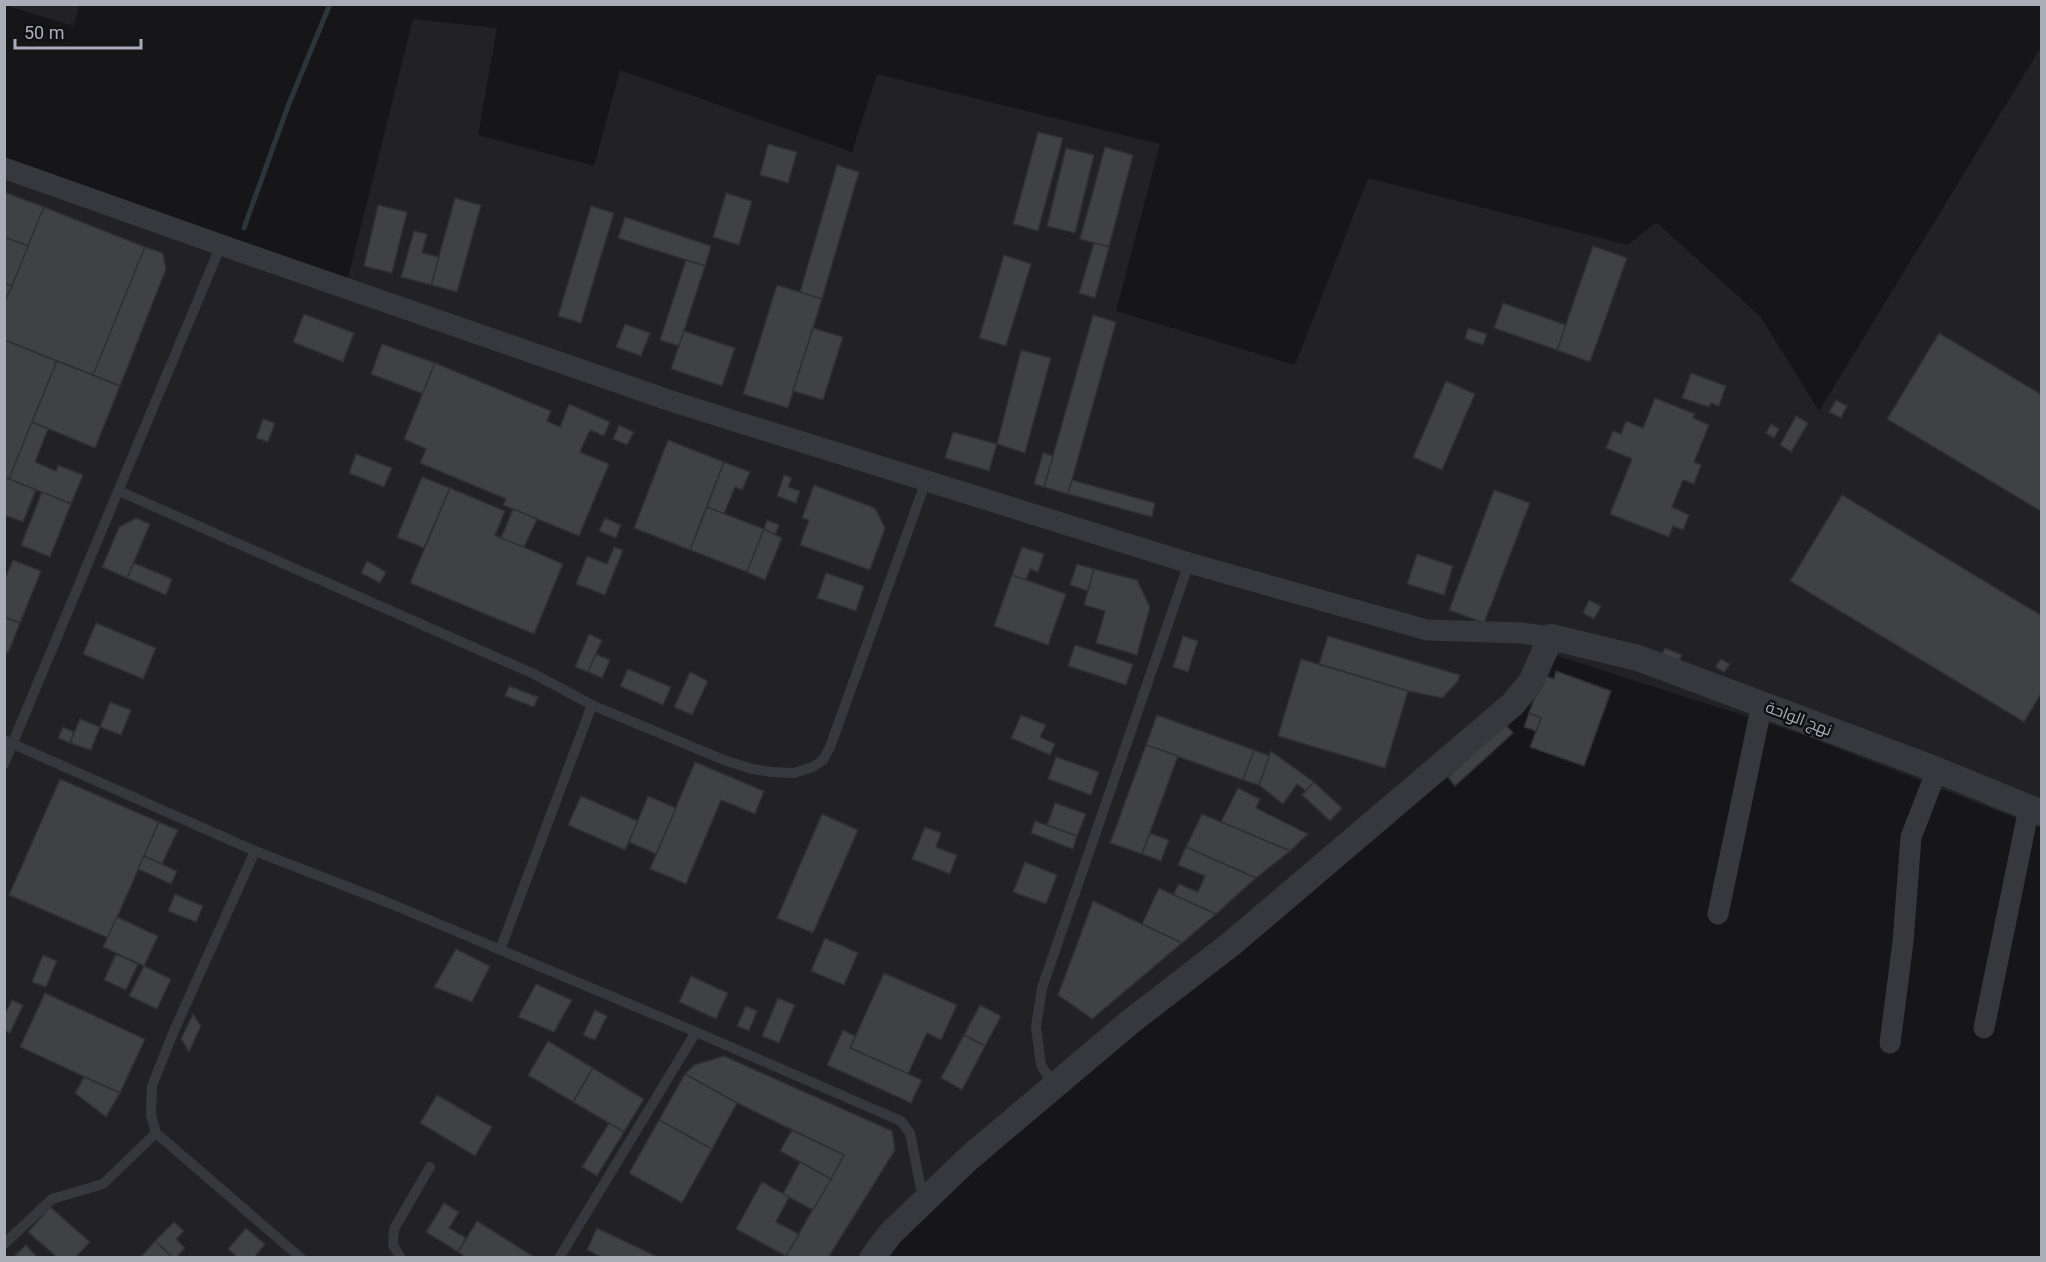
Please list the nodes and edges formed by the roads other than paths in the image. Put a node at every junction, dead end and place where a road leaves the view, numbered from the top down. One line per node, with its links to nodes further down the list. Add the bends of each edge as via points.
1 (4, 168): 2 (street)
2 (220, 245): 3 (street, via 674,402); 4 (lane)
3 (926, 481): 5 (street); 8 (lane, via 830,747 823,760 813,767 794,773 752,769)
4 (119, 491): 8 (lane, via 534,674); 9 (lane)
5 (1189, 563): 6 (street, via 1427,630); 19 (lane, via 1042,988 1036,1027 1041,1065)
6 (1551, 637): 7 (street, نهج الواحة, via 1638,658); 19 (street, via 1531,682 1513,704 1231,944)
7 (1762, 704): 11 (street, نهج الواحة); 14 (street)
8 (592, 705): 15 (lane)
9 (9, 742): 10 (lane); 13 (lane)
10 (4, 764)
11 (1937, 771): 12 (street, نهج الواحة); 18 (street, via 1911,837)
12 (2035, 810): 16 (street)
13 (255, 851): 15 (lane); 20 (lane, via 152,1086 151,1115)
14 (1718, 914)
15 (500, 950): 17 (lane)
16 (1984, 1028)
17 (696, 1032): 22 (lane, via 901,1121 910,1133); 26 (lane)
18 (1890, 1043)
19 (1054, 1087): 22 (street)
20 (156, 1133): 23 (lane, via 103,1184 52,1199); 24 (lane)
21 (430, 1167): 25 (lane, via 394,1229 393,1245)
22 (923, 1202): 27 (street)
23 (4, 1244)
24 (301, 1257)
25 (401, 1257)
26 (559, 1257)
27 (872, 1257)

